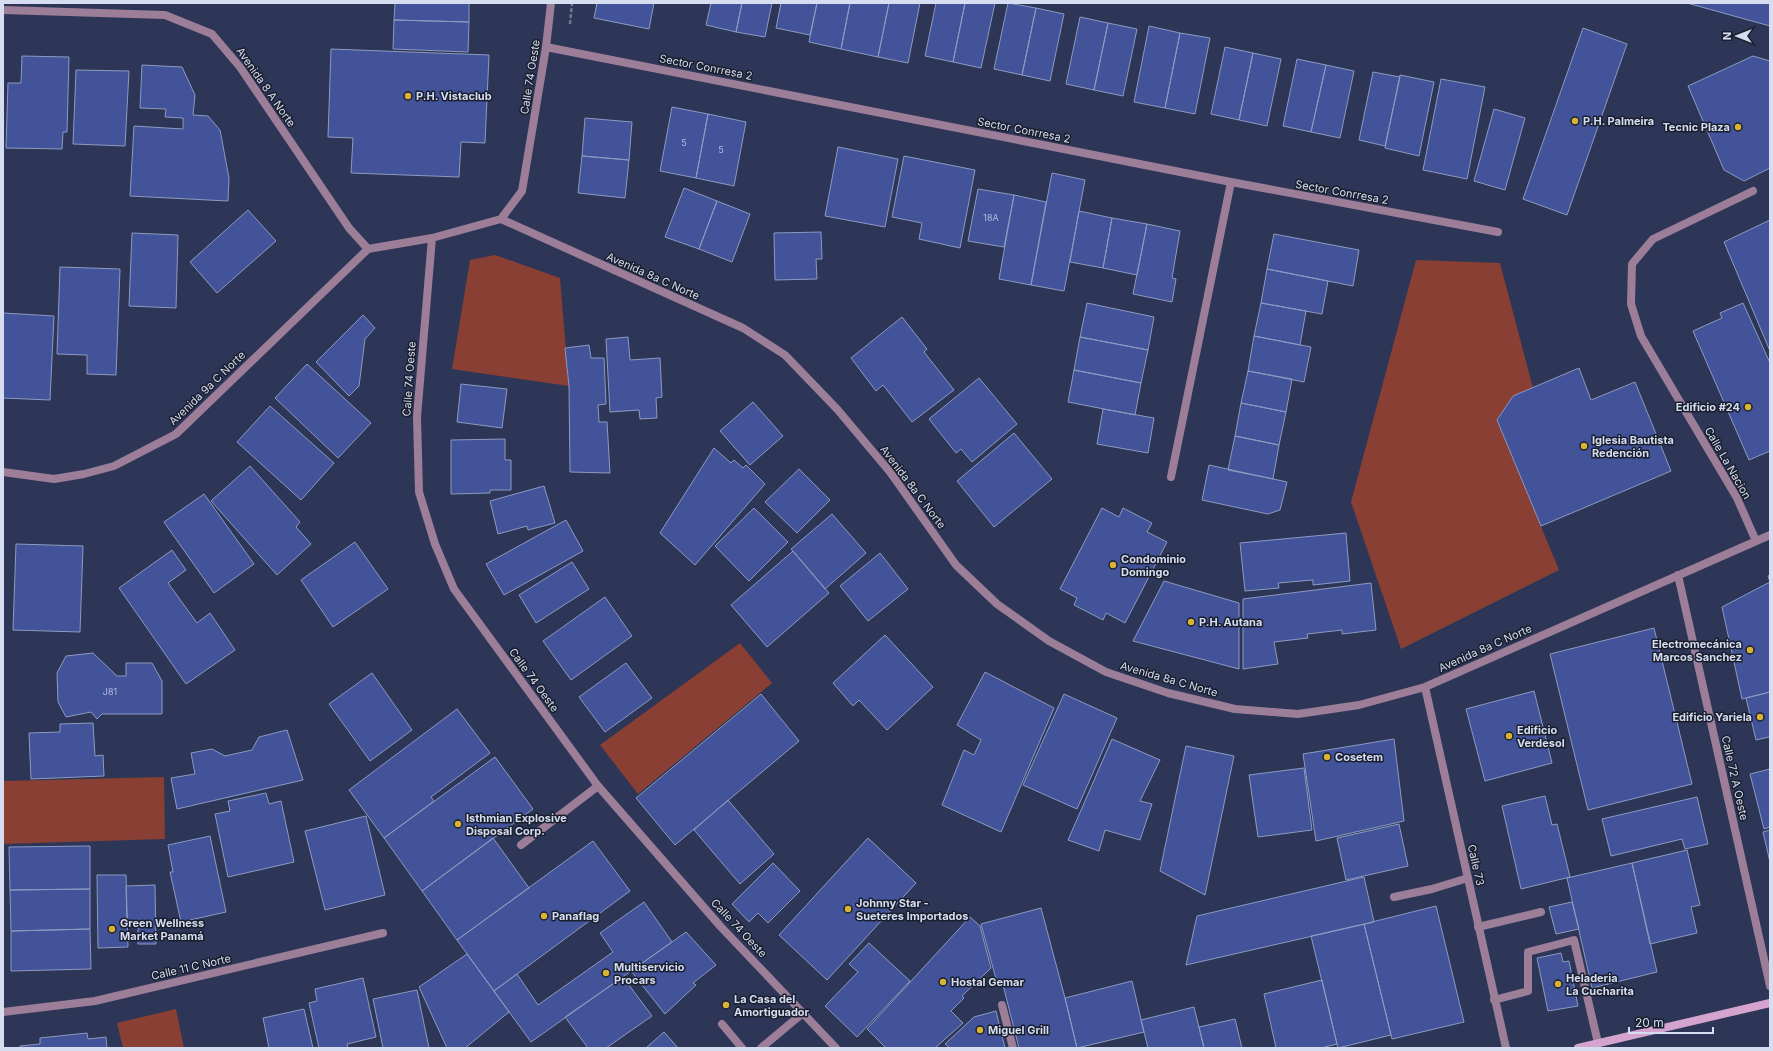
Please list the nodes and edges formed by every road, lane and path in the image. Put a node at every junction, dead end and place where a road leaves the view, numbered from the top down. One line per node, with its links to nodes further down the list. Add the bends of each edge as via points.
1 (551, 3): 5 (street, Calle 74 Oeste)
2 (572, 3): 4 (path)
3 (3, 10): 11 (street, Avenida 8 A Norte, via 165,14 212,34 240,67 349,228)
4 (570, 24)
5 (546, 47): 6 (street, Sector Conrresa 2); 8 (street, Calle 74 Oeste, via 522,191)
6 (1231, 182): 9 (street, Sector Conrresa 2); 13 (street)
7 (1753, 191): 15 (street, Calle La Nacion, via 1653,239 1632,264 1631,304 1642,336 1737,498)
8 (501, 219): 10 (street); 17 (street, Avenida 8a C Norte, via 743,328 785,355 837,409 890,472 956,565 1003,609 1049,641 1106,672 1168,693 1235,709 1298,714 1359,705)
9 (1498, 232)
10 (432, 238): 11 (street); 18 (street, Calle 74 Oeste, via 417,417 419,492 435,544 454,588)
11 (368, 249): 12 (street, Avenida 9a C Norte, via 176,434 114,466 84,474 54,479)
12 (3, 472)
13 (1171, 477)
14 (1770, 535): 15 (street, Avenida 8a C Norte)
15 (1756, 541): 16 (street, Avenida 8a C Norte)
16 (1678, 575): 17 (street, Avenida 8a C Norte); 25 (street, Calle 72 A Oeste)
17 (1425, 688): 20 (street, Calle 73)
18 (598, 786): 19 (street); 30 (street, Calle 74 Oeste, via 721,927)
19 (521, 845)
20 (1468, 878): 21 (street, via 1432,889); 23 (street, Calle 73)
21 (1394, 896)
22 (1540, 912): 23 (street)
23 (1478, 927): 26 (street, Calle 73)
24 (383, 933): 29 (street, Calle 11 C Norte, via 95,1001)
25 (1770, 986)
26 (1494, 1000): 32 (street, via 1528,991 1528,952 1574,940); 37 (street, Calle 73)
27 (1770, 1003): 32 (main road)
28 (1002, 1005): 36 (street)
29 (3, 1012)
30 (803, 1013): 34 (street); 35 (street, Calle 74 Oeste)
31 (722, 1024): 33 (street)
32 (1598, 1043): 38 (main road)
33 (742, 1048)
34 (761, 1048)
35 (836, 1048)
36 (1013, 1048)
37 (1506, 1048)
38 (1578, 1048)

